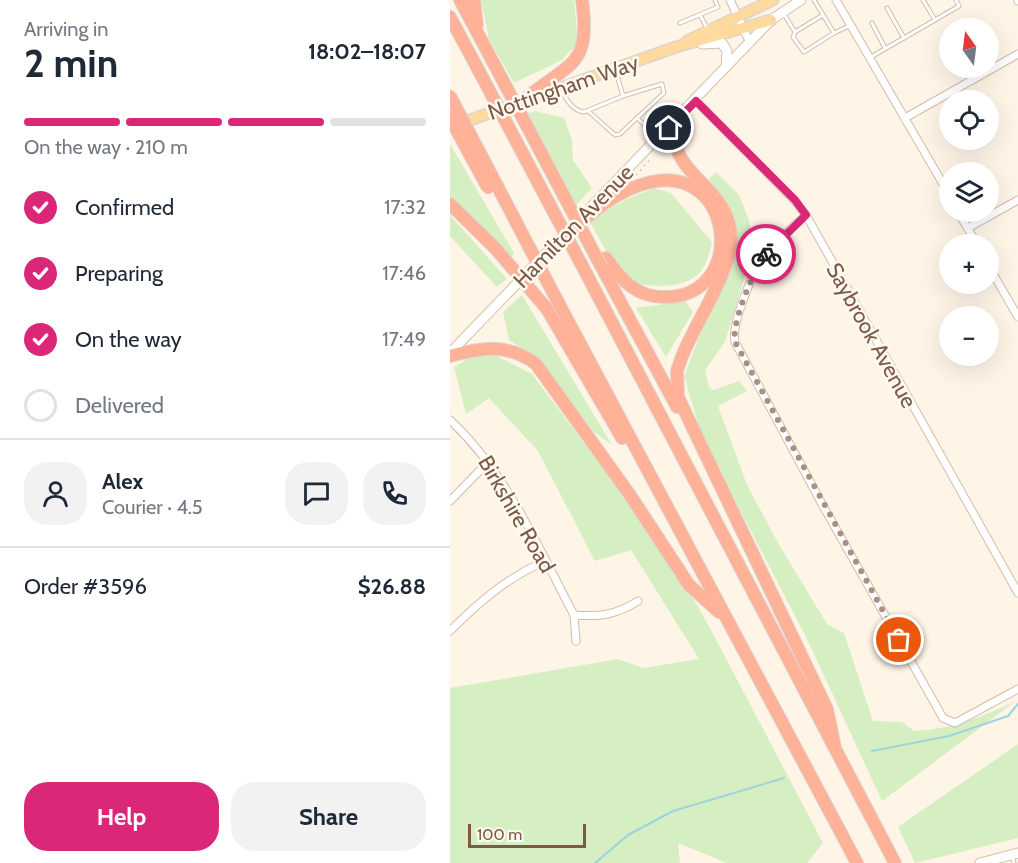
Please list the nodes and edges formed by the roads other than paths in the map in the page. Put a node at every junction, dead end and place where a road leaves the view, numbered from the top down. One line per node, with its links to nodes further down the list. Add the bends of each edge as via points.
1 (460, 0): 26 (highway)
2 (474, 0): 26 (highway)
3 (582, 0): 38 (highway, via 586,30 581,51 569,67)
4 (714, 0): 14 (lane, via 718,8)
5 (730, 0): 19 (street)
6 (773, 0): 19 (main road, Nottingham Way)
7 (801, 0): 13 (main road, Hamilton Avenue)
8 (814, 0): 15 (lane)
9 (836, 0): 22 (street)
10 (923, 0): 18 (lane)
11 (956, 0): 18 (lane, via 959,6)
12 (887, 8): 27 (lane)
13 (783, 12): 17 (main road, Hamilton Avenue); 24 (lane)
14 (700, 15): 21 (lane); 23 (lane)
15 (823, 15): 24 (lane); 25 (lane)
16 (450, 17): 73 (highway, bridge)
17 (771, 20): 19 (main road, Nottingham Way); 28 (main road, Hamilton Avenue)
18 (935, 20): 27 (lane)
19 (740, 22): 23 (main road, Nottingham Way); 28 (street); 29 (main road, Nottingham Way)
20 (872, 22): 30 (lane)
21 (680, 23)
22 (851, 25): 25 (lane); 32 (street)
23 (707, 30): 29 (main road, Nottingham Way)
24 (795, 32): 25 (lane, via 793,37 804,52)
25 (834, 33)
26 (478, 35): 56 (highway, bridge)
27 (904, 38): 30 (lane)
28 (750, 43): 34 (main road, Hamilton Avenue)
29 (676, 47): 33 (main road, Nottingham Way); 34 (main road, via 722,43 728,51)
30 (885, 48): 32 (lane)
31 (1018, 54): 44 (street)
32 (870, 57): 44 (street)
33 (615, 69): 35 (main road, Nottingham Way); 37 (lane)
34 (725, 70): 39 (main road, Hamilton Avenue)
35 (560, 88): 38 (main road, Nottingham Way); 40 (lane, via 579,112)
36 (450, 96): 50 (highway, bridge)
37 (623, 96): 40 (lane); 43 (lane, via 658,84 664,87 664,93)
38 (523, 101): 45 (main road, Nottingham Way)
39 (696, 101): 41 (main road, Hamilton Avenue); 51 (street, Saybrook Avenue)
40 (588, 111): 43 (lane, via 615,135)
41 (680, 117): 46 (main road, Hamilton Avenue); 61 (highway, via 673,134 675,150 716,195 731,227 730,253 677,372 678,397)
42 (450, 118): 50 (highway, bridge, via 488,188)
43 (637, 118): 46 (lane)
44 (905, 118): 47 (street)
45 (450, 128)
46 (659, 139): 55 (main road, Hamilton Avenue)
47 (939, 177)
48 (1018, 200): 53 (street)
49 (450, 204): 65 (highway, bridge, via 496,249 547,309)
50 (508, 206): 65 (highway, bridge)
51 (806, 215): 66 (street, Saybrook Avenue); 72 (street, via 758,266 734,329 735,342 943,718 955,723)
52 (964, 222): 53 (street)
53 (968, 228): 54 (street)
54 (971, 234)
55 (550, 250): 56 (highway, via 600,207 652,182 674,181 695,189 710,204 720,224 722,246 715,266 701,284 679,295 656,297 633,289); 59 (main road, Hamilton Avenue)
56 (604, 262): 61 (highway)
57 (999, 284): 58 (street)
58 (1018, 317)
59 (450, 355): 69 (highway, via 493,347 515,351 536,363 689,585)
60 (450, 420): 62 (street, Birkshire Road)
61 (703, 452): 73 (highway, via 748,539 826,709)
62 (489, 461): 63 (street); 64 (street, Birkshire Road)
63 (450, 501)
64 (545, 561): 68 (street, Birkshire Road); 70 (street, via 496,587)
65 (704, 578): 69 (highway)
66 (1018, 593)
67 (639, 601): 68 (street, via 619,613 597,617)
68 (574, 615): 71 (street, Birkshire Road)
69 (725, 619): 75 (highway)
70 (450, 630)
71 (576, 641)
72 (1018, 689)
73 (835, 748): 76 (highway)
74 (1014, 857): 77 (main road)
75 (857, 863)
76 (896, 863)
77 (980, 863)

